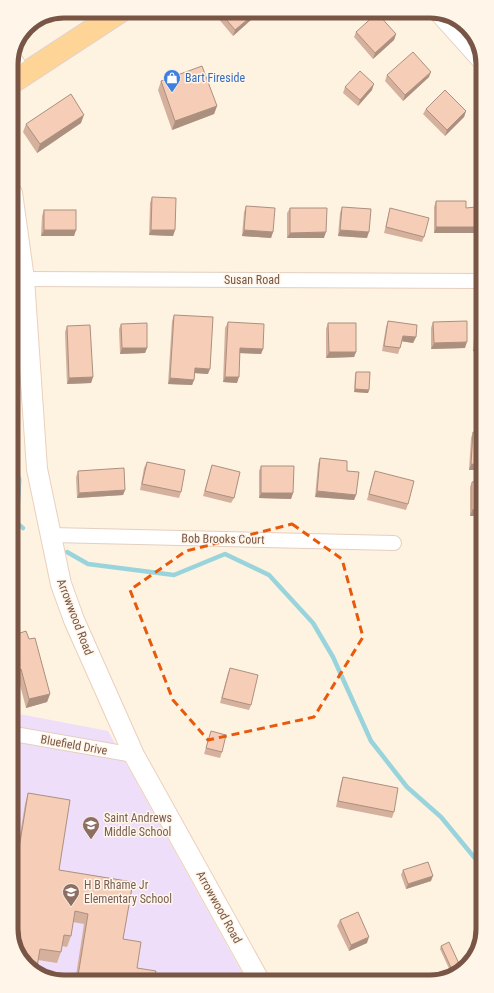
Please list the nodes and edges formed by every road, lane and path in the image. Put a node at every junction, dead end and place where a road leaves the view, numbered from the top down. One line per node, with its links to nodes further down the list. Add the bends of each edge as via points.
1 (110, 18): 4 (main road)
2 (442, 20): 3 (street)
3 (475, 57)
4 (18, 79)
5 (18, 236): 6 (street, Arrowwood Road)
6 (24, 278): 7 (street, Susan Road); 8 (street, Arrowwood Road, via 37,469)
7 (476, 281)
8 (51, 535): 9 (street, Bob Brooks Court); 11 (street, Arrowwood Road, via 61,584 74,620)
9 (394, 543)
10 (18, 735): 11 (street, Bluefield Drive)
11 (134, 755): 12 (street, Arrowwood Road)
12 (256, 975)

